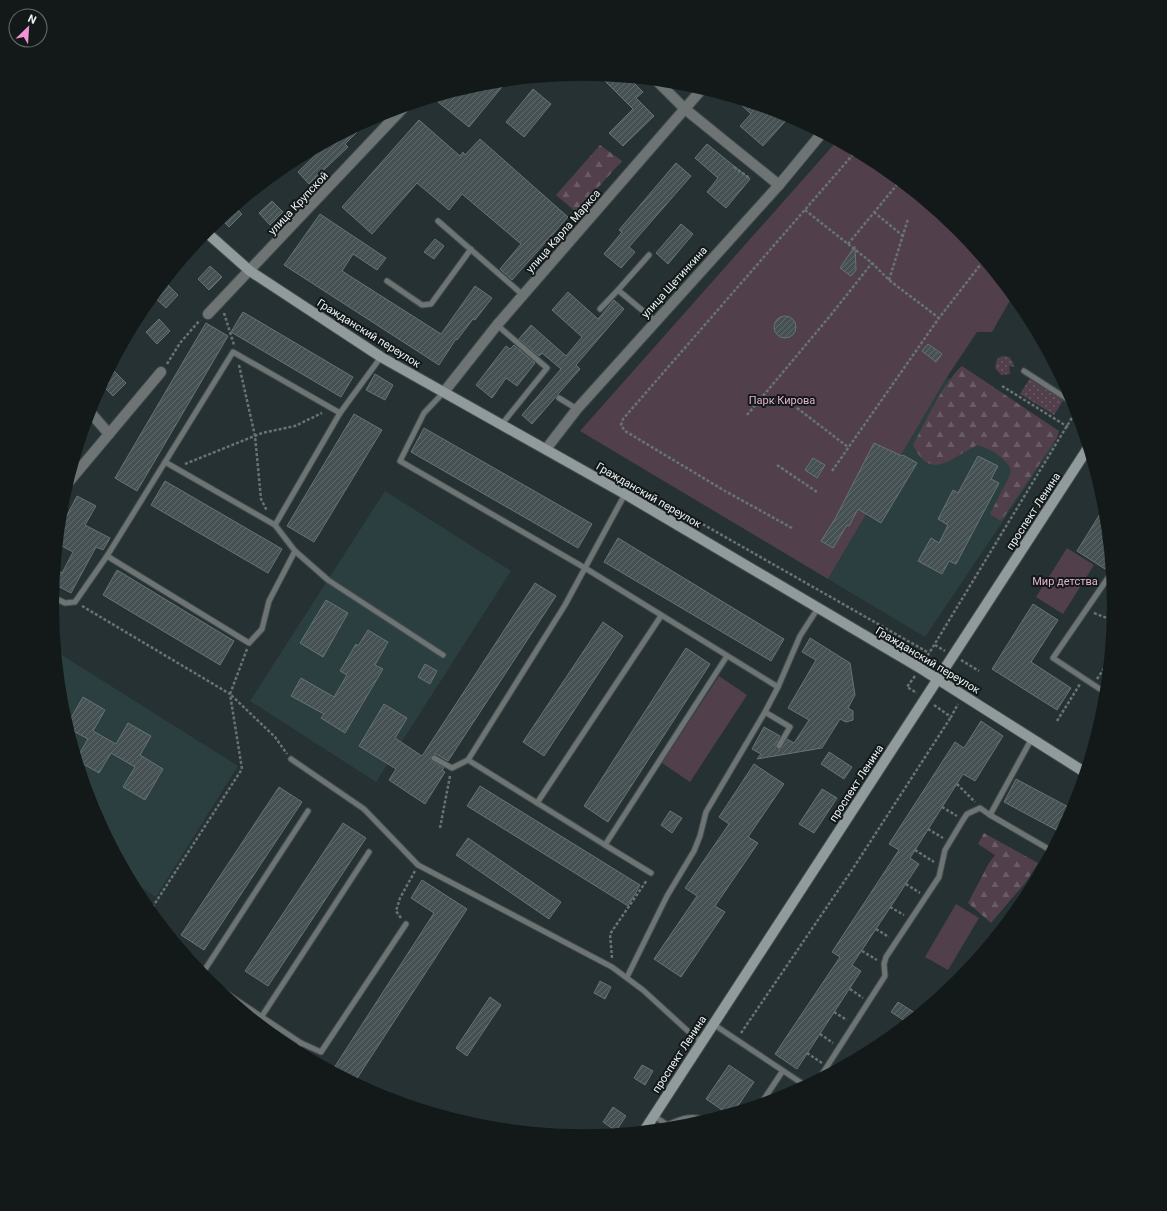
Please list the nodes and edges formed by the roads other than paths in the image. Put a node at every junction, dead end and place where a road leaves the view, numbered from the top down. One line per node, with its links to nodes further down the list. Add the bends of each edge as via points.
1 (663, 87): 3 (street)
2 (698, 94): 3 (street, улица Карла Маркса)
3 (685, 109): 6 (street); 14 (street, улица Карла Маркса)
4 (395, 116): 11 (street, улица Крупской)
5 (819, 137): 6 (street, улица Щетинкина)
6 (779, 185): 17 (street, улица Щетинкина)
7 (438, 221): 9 (lane)
8 (211, 237): 11 (street, Гражданский переулок)
9 (471, 249): 12 (lane, via 431,304 422,305); 14 (lane)
10 (649, 255): 13 (lane)
11 (250, 271): 16 (street, улица Крупской); 19 (street, Гражданский переулок)
12 (387, 281)
13 (618, 290): 15 (lane); 17 (lane)
14 (523, 295): 18 (street, улица Карла Маркса)
15 (600, 309)
16 (208, 314)
17 (655, 321): 25 (street, улица Щетинкина)
18 (497, 325): 22 (street, улица Карла Маркса); 28 (lane, via 547,368)
19 (382, 357): 22 (street, Гражданский переулок); 26 (lane)
20 (1024, 371): 23 (lane)
21 (162, 372): 29 (street)
22 (444, 392): 28 (street, Гражданский переулок); 38 (lane, via 424,413 400,461)
23 (1064, 397)
24 (559, 398): 25 (lane)
25 (577, 409): 30 (street, улица Щетинкина)
26 (340, 413): 32 (lane, via 232,352); 35 (lane)
27 (94, 417): 29 (street)
28 (502, 424): 30 (street, Гражданский переулок)
29 (109, 434): 33 (street)
30 (546, 449): 34 (street, Гражданский переулок)
31 (1085, 453): 45 (street, проспект Ленина)
32 (166, 462): 35 (lane); 37 (lane)
33 (76, 474)
34 (625, 494): 38 (lane); 41 (street, Гражданский переулок)
35 (274, 525): 36 (lane)
36 (295, 551): 37 (lane, via 269,600 262,629 249,642); 43 (lane, via 328,580)
37 (107, 556): 40 (lane, via 75,602 65,603)
38 (585, 568): 42 (lane); 53 (lane, via 565,605)
39 (1107, 579): 47 (lane, via 1052,658)
40 (59, 600)
41 (818, 608): 45 (street, Гражданский переулок); 46 (lane, via 800,636)
42 (661, 616): 44 (lane); 55 (lane)
43 (443, 655)
44 (726, 656): 46 (lane); 58 (lane)
45 (938, 679): 49 (street, Гражданский переулок); 67 (street, проспект Ленина)
46 (778, 687): 48 (lane)
47 (1101, 690)
48 (765, 712): 50 (lane, via 790,727); 64 (lane, via 706,812 694,851 667,896)
49 (1032, 738): 54 (street, Гражданский переулок); 57 (lane)
50 (779, 746)
51 (434, 758): 53 (lane, via 452,768)
52 (291, 759): 64 (lane, via 364,809 418,865)
53 (468, 760): 55 (lane)
54 (1081, 770)
55 (537, 803): 58 (lane)
56 (308, 811): 63 (lane)
57 (990, 815): 59 (lane); 71 (lane, via 980,808 967,814 963,820 945,850 939,877 886,957 885,976)
58 (605, 846): 61 (lane)
59 (1048, 849)
60 (369, 852): 66 (lane)
61 (651, 873)
62 (406, 924): 69 (lane, via 321,1052)
63 (206, 968)
64 (627, 977): 68 (lane)
65 (239, 1001): 66 (lane)
66 (262, 1016): 69 (lane)
67 (714, 1024): 68 (street, проспект Ленина); 72 (lane)
68 (701, 1041): 75 (street, проспект Ленина)
69 (301, 1043): 70 (lane)
70 (299, 1046)
71 (824, 1071)
72 (782, 1072): 73 (lane); 74 (lane)
73 (800, 1083)
74 (765, 1097)
75 (654, 1116): 78 (lane); 79 (street, проспект Ленина)
76 (695, 1118): 77 (lane, via 684,1117)
77 (673, 1122)
78 (665, 1124)
79 (647, 1126)

